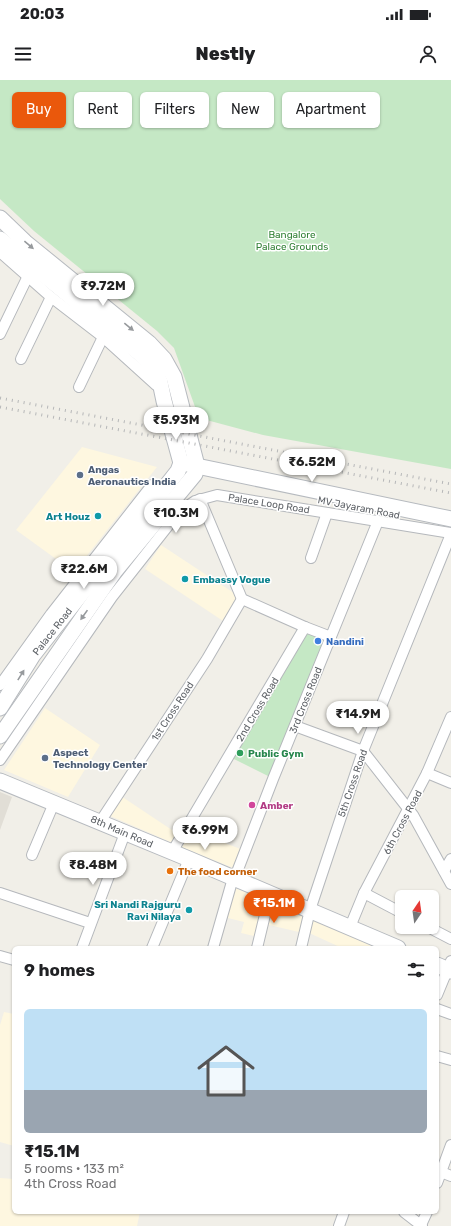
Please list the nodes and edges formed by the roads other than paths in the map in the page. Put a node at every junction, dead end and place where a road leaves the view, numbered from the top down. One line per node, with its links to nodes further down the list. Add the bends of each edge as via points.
1 (0, 218): 12 (street, one-way to 12, via 25,242 164,358 174,377)
2 (0, 239): 11 (street, via 139,353 152,367 160,382)
3 (0, 252): 4 (street)
4 (28, 276): 5 (street); 6 (street)
5 (51, 297): 7 (street); 8 (street)
6 (0, 334)
7 (103, 337): 9 (street); 10 (street)
8 (21, 359)
9 (156, 385)
10 (79, 387)
11 (166, 408): 12 (street); 13 (street)
12 (182, 410): 14 (street)
13 (179, 467): 14 (street, MV Jayaram Road); 26 (street, Palace Road, one-way to 13, via 33,655)
14 (196, 470): 18 (street, MV Jayaram Road); 29 (street, Palace Road, one-way to 29, via 115,571)
15 (152, 485): 25 (street, via 51,614)
16 (200, 499): 17 (street, Palace Loop Road, via 217,495); 22 (street); 31 (street, Palace Loop Road, via 180,512 112,596)
17 (327, 513): 19 (street, Palace Loop Road); 21 (street)
18 (449, 518)
19 (378, 521): 20 (street, Palace Loop Road); 24 (street, 3rd Cross Road)
20 (451, 533): 30 (street, 5th Cross Road)
21 (311, 558)
22 (242, 600): 23 (street); 37 (street, 1st Cross Road, via 207,659)
23 (305, 627): 24 (street); 39 (street, 2nd Cross Road)
24 (331, 637): 28 (street, 3rd Cross Road)
25 (0, 685)
26 (0, 708)
27 (451, 717): 32 (street, 6th Cross Road)
28 (294, 726): 30 (street); 44 (street, 3rd Cross Road)
29 (0, 736)
30 (363, 751): 36 (street); 50 (street, 5th Cross Road)
31 (0, 760)
32 (427, 773): 34 (street); 36 (street, 6th Cross Road)
33 (0, 781): 35 (street, 8th Main Road)
34 (451, 783)
35 (54, 803): 37 (street, 8th Main Road); 40 (street)
36 (408, 810): 43 (street); 47 (street, 6th Cross Road)
37 (100, 822): 38 (street, 8th Main Road)
38 (125, 833): 39 (street, 8th Main Road); 51 (street)
39 (172, 852): 41 (street, 8th Main Road)
40 (32, 855)
41 (189, 859): 44 (street, 8th Main Road); 56 (street)
42 (451, 859): 43 (street)
43 (444, 871): 45 (street)
44 (233, 878): 48 (street, 8th Main Road); 57 (street, 3rd Cross Road)
45 (451, 884)
46 (0, 893): 51 (street)
47 (364, 893): 49 (street); 52 (street, 6th Cross Road)
48 (270, 894): 50 (street, 8th Main Road); 58 (street)
49 (395, 909)
50 (310, 910): 52 (street, 8th Main Road); 59 (street, 5th Cross Road)
51 (90, 923): 55 (street)
52 (350, 927): 60 (street, 8th Main Road)
53 (439, 933): 54 (street)
54 (451, 939)
55 (83, 946)
56 (153, 946)
57 (215, 946)
58 (257, 946)
59 (301, 946)
60 (393, 946)
61 (0, 956): 62 (street)
62 (12, 959)
63 (447, 966): 64 (street)
64 (439, 989)
65 (439, 1010): 66 (street)
66 (451, 1014)
67 (439, 1057): 68 (street)
68 (451, 1060)
69 (451, 1145): 70 (street)
70 (441, 1172): 71 (street); 72 (street)
71 (451, 1176)
72 (439, 1177)
73 (343, 1214): 77 (street)
74 (407, 1214): 76 (street)
75 (426, 1214): 76 (street)
76 (422, 1225)
77 (339, 1226)

